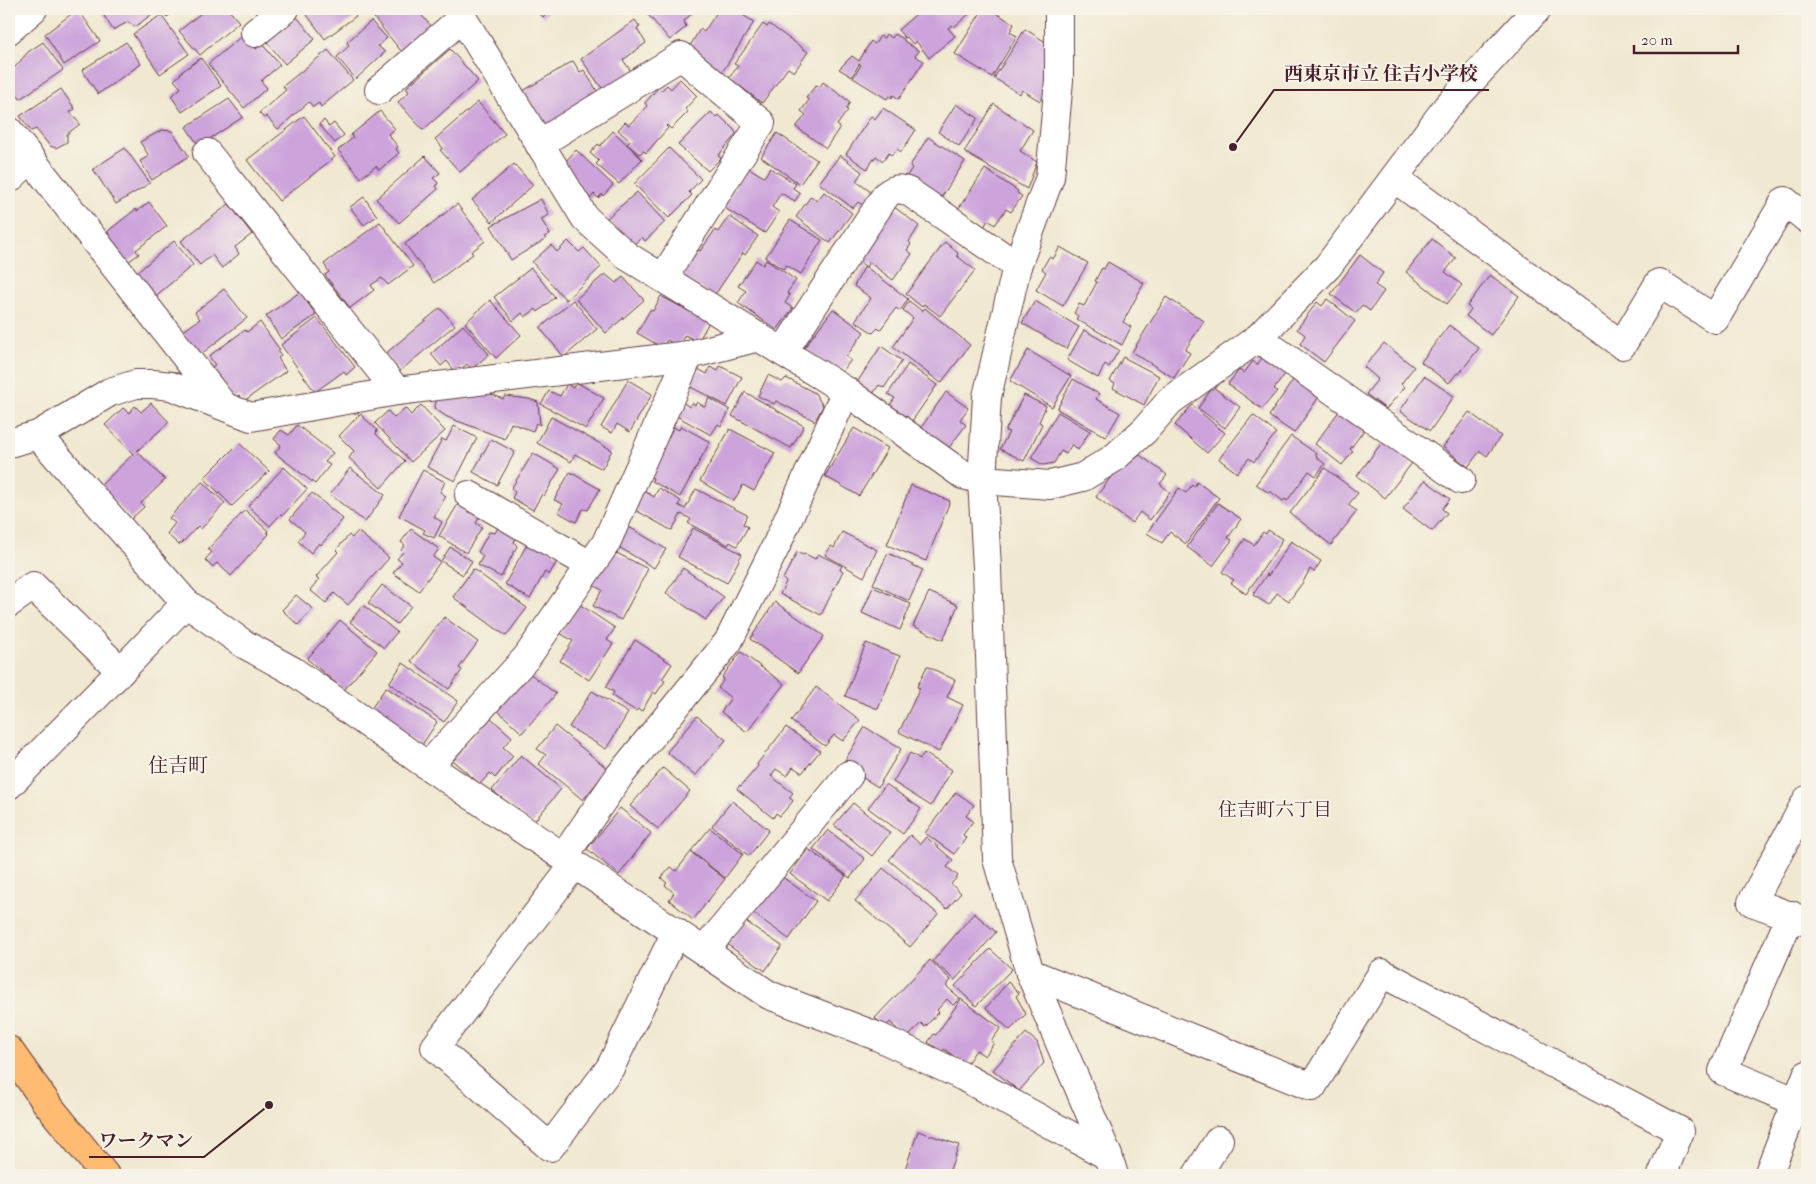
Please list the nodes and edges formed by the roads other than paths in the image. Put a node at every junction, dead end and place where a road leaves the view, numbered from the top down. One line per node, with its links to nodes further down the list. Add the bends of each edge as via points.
1 (33, 9): 6 (street)
2 (285, 9): 7 (street)
3 (1060, 9): 16 (street, via 1059,80 1050,177)
4 (1537, 9): 14 (street, via 1447,107)
5 (460, 13): 8 (street); 10 (street)
6 (9, 30)
7 (255, 33)
8 (380, 90)
9 (9, 131): 12 (street)
10 (539, 144): 17 (street, via 585,218 627,256); 17 (street, via 681,56 761,123)
11 (207, 153): 22 (street)
12 (30, 159): 13 (street); 24 (street)
13 (9, 178)
14 (1394, 178): 15 (street, via 1622,345 1659,283 1715,319 1785,201); 19 (street, via 1328,266)
15 (1807, 219)
16 (1017, 266): 20 (street, via 909,192 894,189 886,195); 27 (street, via 987,397)
17 (663, 278): 18 (street)
18 (759, 337): 20 (street); 21 (street)
19 (1258, 338): 27 (street, via 1170,401 1114,458 1083,477 1050,485); 28 (street)
20 (783, 352): 23 (street)
21 (689, 355): 22 (street); 30 (street, via 606,543)
22 (397, 391): 24 (street, via 251,417)
23 (846, 392): 27 (street, via 963,475); 38 (street, via 728,642 620,775)
24 (224, 406): 25 (street, via 171,386 136,384 110,392)
25 (38, 435): 26 (street); 32 (street)
26 (9, 443)
27 (982, 480): 42 (street, via 998,859)
28 (1461, 480)
29 (469, 495): 30 (street)
30 (590, 565): 34 (street, via 527,657)
31 (9, 603): 33 (street, via 33,586)
32 (186, 603): 33 (street); 34 (street, via 244,644 293,671)
33 (121, 671): 36 (street)
34 (428, 766): 38 (street)
35 (849, 774): 41 (street)
36 (9, 785)
37 (1807, 800): 39 (street, via 1752,902)
38 (569, 860): 40 (street); 40 (street, via 436,1047 550,1147 610,1068)
39 (1799, 919): 45 (street, via 1723,1071)
40 (676, 932): 41 (street)
41 (704, 951): 47 (street, via 769,995 879,1037 964,1077)
42 (1030, 973): 47 (street); 50 (street, via 1312,1087 1382,973 1680,1131)
43 (9, 1050): 48 (main road, via 48,1105)
44 (1807, 1075): 45 (street)
45 (1796, 1102): 51 (street)
46 (1219, 1140): 49 (street)
47 (1111, 1166)
48 (105, 1175)
49 (1197, 1175)
50 (1662, 1175)
51 (1768, 1175)

